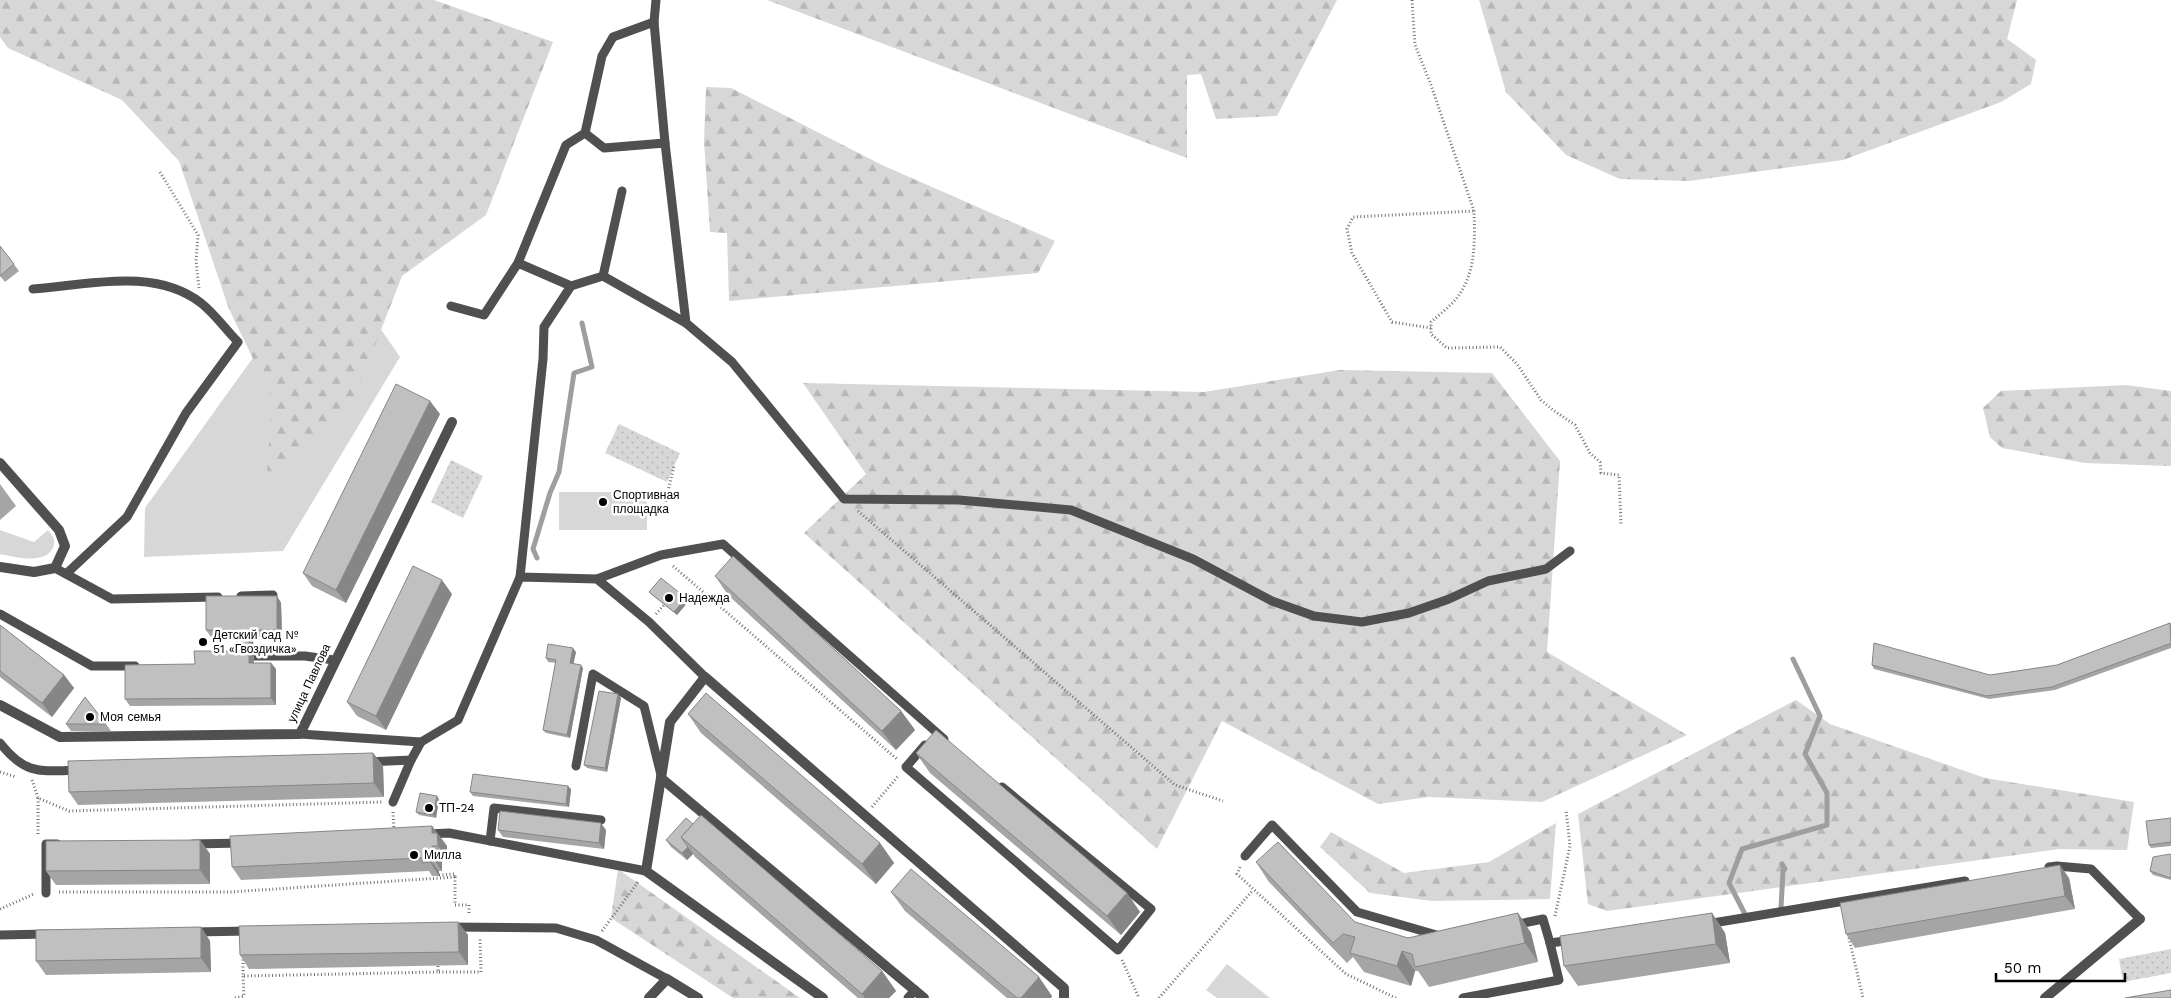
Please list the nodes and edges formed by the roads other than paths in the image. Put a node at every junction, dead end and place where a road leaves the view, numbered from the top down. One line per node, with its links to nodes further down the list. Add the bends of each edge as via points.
1 (656, 0): 2 (lane)
2 (654, 22): 3 (lane, via 613,37 602,56); 4 (lane)
3 (585, 133): 4 (lane, via 604,148); 6 (lane, via 566,145)
4 (665, 144): 11 (lane)
5 (622, 190): 7 (lane)
6 (518, 263): 8 (lane); 10 (lane, via 484,315)
7 (603, 276): 8 (lane); 11 (lane)
8 (571, 286): 18 (lane, via 544,327)
9 (33, 289): 17 (lane, via 137,280 168,285 201,303 238,342 186,413 127,517)
10 (451, 306)
11 (686, 323): 14 (lane, via 732,362 844,499 959,500 1071,510 1193,559 1272,601 1314,616 1362,622 1409,613 1488,581 1546,569)
12 (452, 422): 23 (street, улица Павлова)
13 (0, 463): 16 (street, via 59,530 65,546)
14 (1570, 552)
15 (0, 567): 16 (street, via 34,572)
16 (55, 568): 17 (lane)
17 (66, 574): 20 (lane, via 112,599)
18 (520, 577): 19 (lane); 29 (lane, via 458,720)
19 (597, 579): 25 (lane, via 649,622); 27 (lane, via 661,555 723,544)
20 (273, 595)
21 (0, 614): 24 (lane, via 92,666)
22 (254, 656): 23 (lane, via 305,656)
23 (334, 660): 28 (street, улица Павлова)
24 (146, 666)
25 (705, 677): 36 (street, via 670,722); 68 (street, via 1064,988)
26 (0, 705): 28 (street, улица Павлова, via 60,737)
27 (936, 732): 31 (lane); 37 (lane, via 906,767 1118,950 1151,910)
28 (300, 734): 29 (lane)
29 (421, 742): 32 (lane)
30 (0, 744): 35 (lane, via 28,769)
31 (951, 745)
32 (411, 760): 33 (lane); 38 (lane)
33 (362, 762)
34 (576, 766): 36 (lane, via 593,674 644,706)
35 (88, 769)
36 (662, 778): 47 (street); 62 (street)
37 (997, 783)
38 (393, 802)
39 (601, 820): 41 (lane, via 494,808)
40 (419, 834): 41 (lane, via 449,833)
41 (490, 841): 47 (lane)
42 (253, 842): 44 (lane)
43 (66, 844): 49 (lane, via 46,844)
44 (185, 844)
45 (1245, 856): 58 (lane, via 1272,825 1357,912)
46 (2038, 869): 50 (lane, via 2057,866 2091,869)
47 (646, 871): 65 (street)
48 (1979, 879): 51 (lane)
49 (46, 892)
50 (2140, 919): 70 (street)
51 (1695, 926)
52 (444, 927): 61 (lane, via 556,928 596,940)
53 (1506, 927): 60 (lane, via 1543,919)
54 (262, 930): 55 (lane)
55 (184, 932)
56 (58, 934): 57 (lane)
57 (0, 935)
58 (1450, 938)
59 (1579, 940): 60 (lane)
60 (1550, 943): 69 (lane, via 1559,980)
61 (667, 979): 63 (street); 64 (street)
62 (916, 990): 66 (lane); 67 (street)
63 (649, 998)
64 (698, 998)
65 (824, 998)
66 (908, 998)
67 (924, 998)
68 (1064, 998)
69 (1463, 998)
70 (2045, 998)

